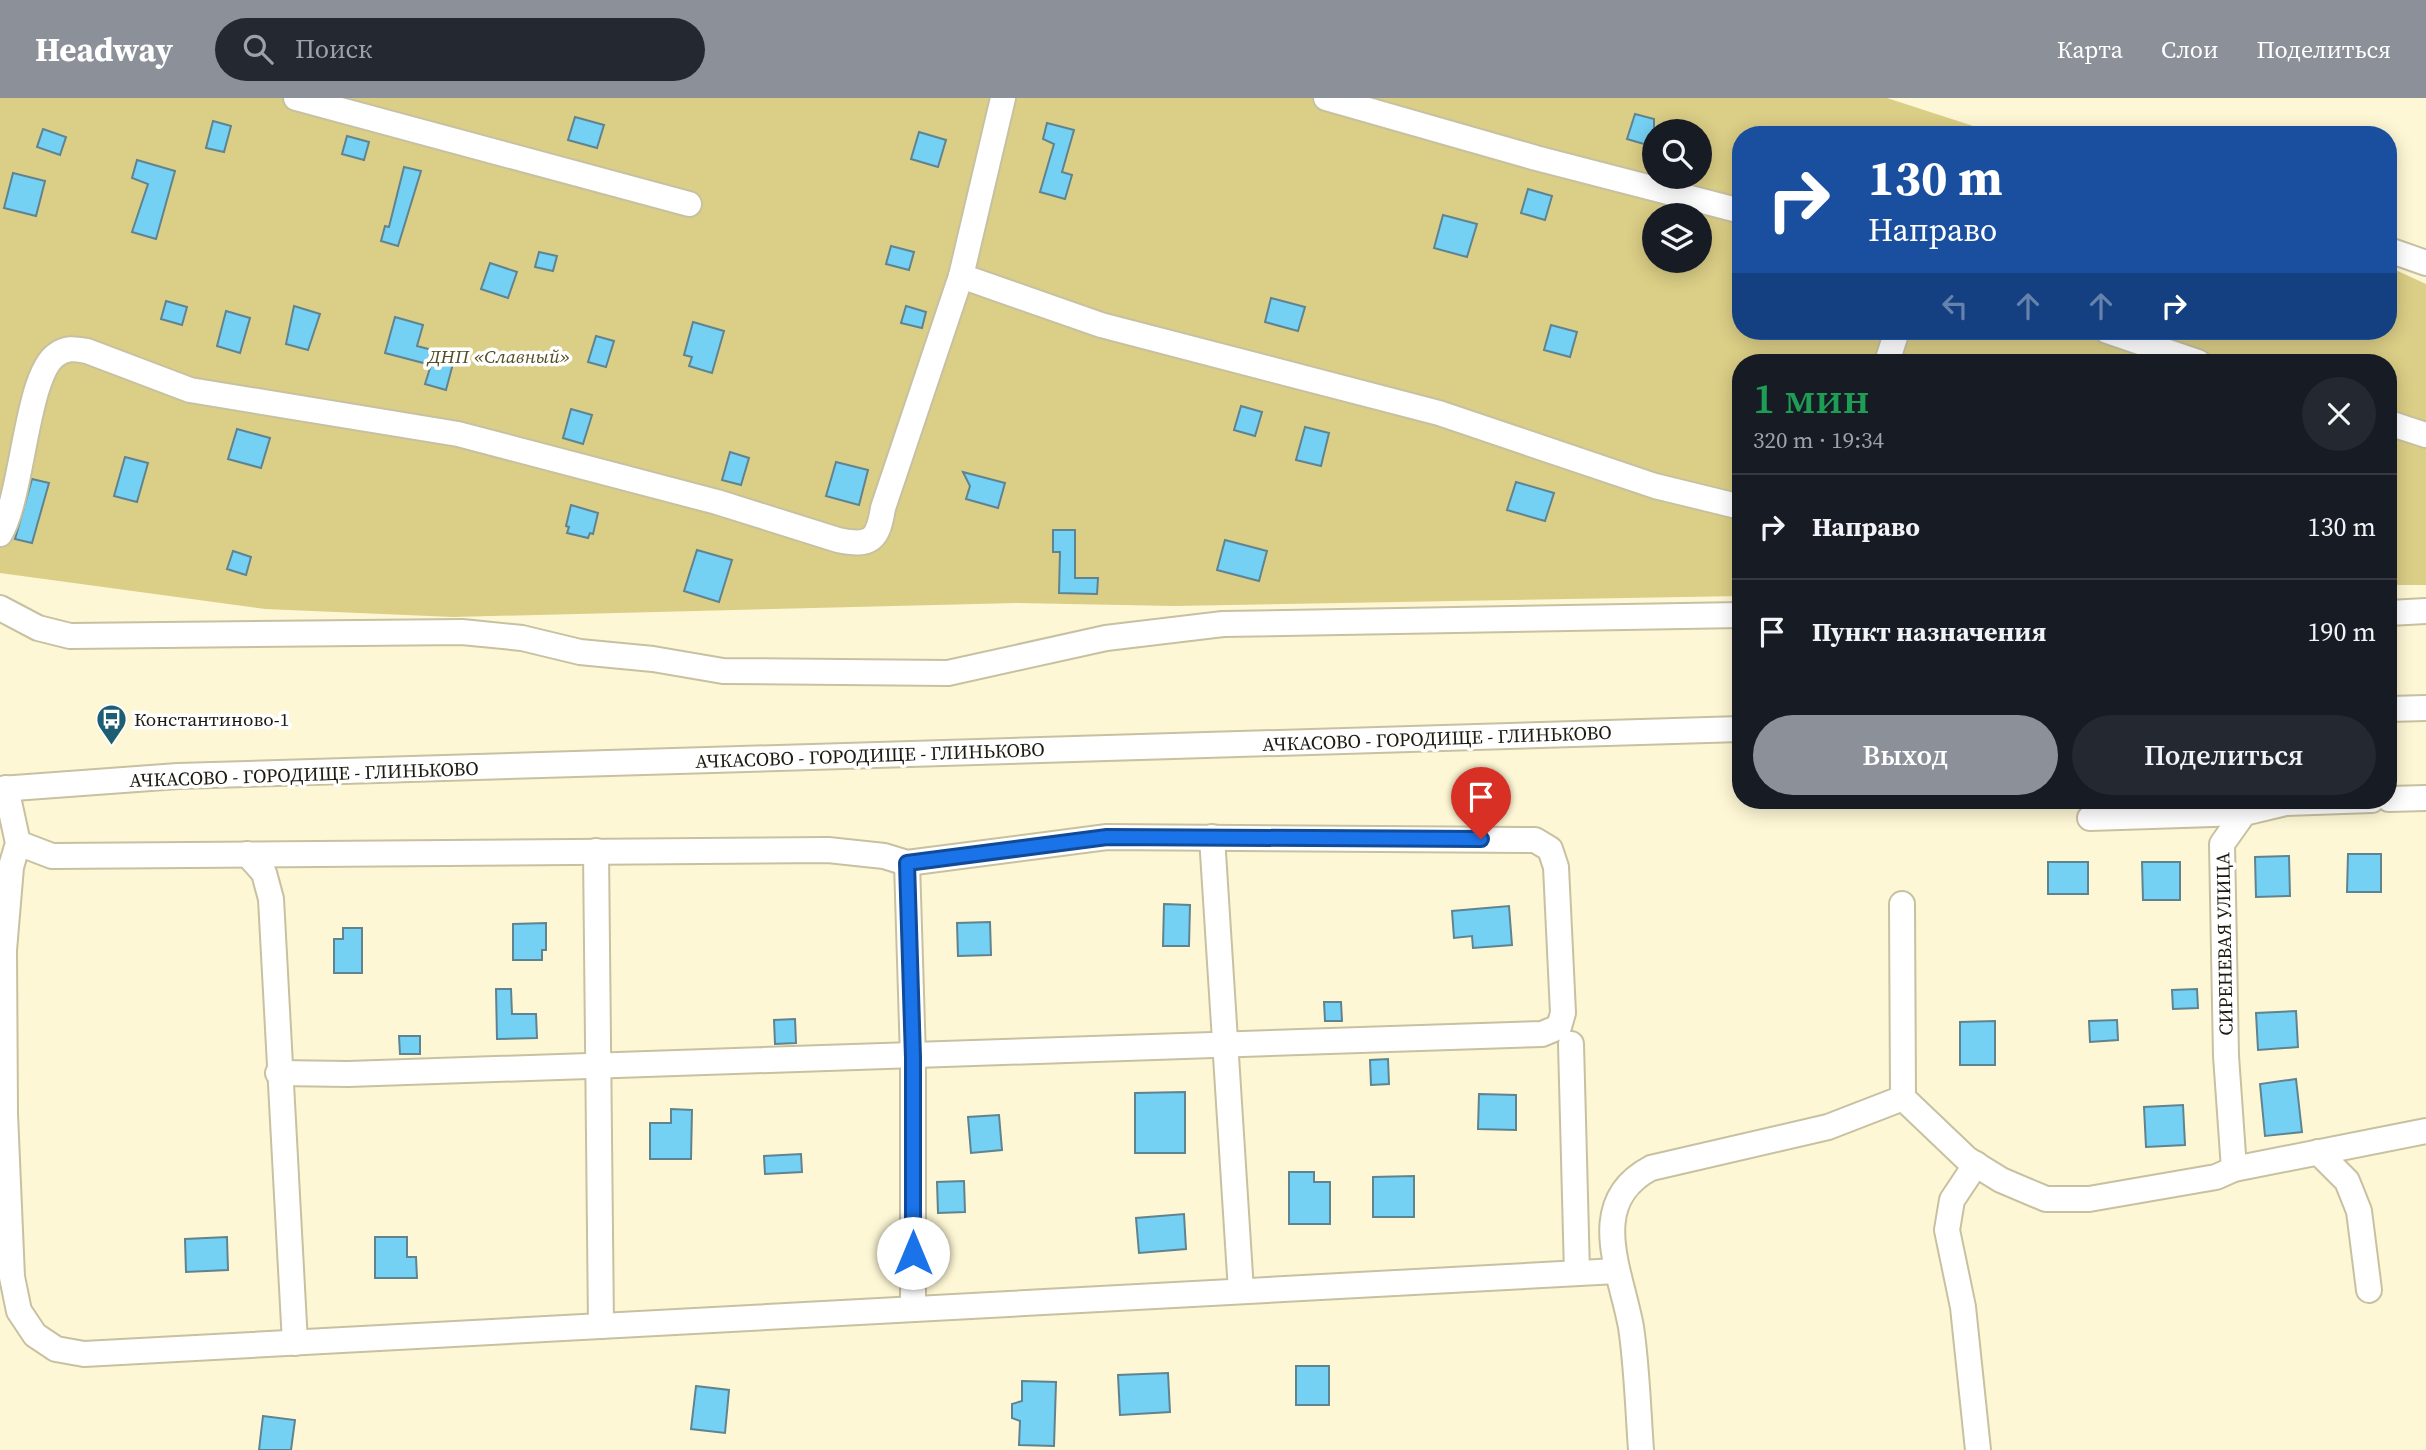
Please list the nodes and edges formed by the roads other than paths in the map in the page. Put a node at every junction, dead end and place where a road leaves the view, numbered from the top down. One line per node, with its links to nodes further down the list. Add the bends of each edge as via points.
1 (296, 98): 4 (street)
2 (1003, 98): 8 (street)
3 (1326, 98): 5 (street)
4 (689, 204)
5 (1732, 209)
6 (2397, 253): 7 (street)
7 (2426, 263)
8 (961, 276): 13 (street, via 1101,325 1439,413 1655,486); 14 (street, via 880,527 872,539 859,544 578,463 458,434 190,390 69,348 55,355 43,370)
9 (2133, 340): 10 (street)
10 (2175, 354)
11 (2397, 426): 12 (street)
12 (2426, 435)
13 (1732, 504)
14 (0, 534)
15 (0, 608): 18 (street, via 38,628 70,636 462,632 723,671 948,673 1106,638 1223,624)
16 (2426, 611): 17 (street)
17 (2397, 613)
18 (1732, 615)
19 (2426, 708): 20 (street)
20 (2397, 709)
21 (1732, 729): 22 (street, АЧКАСОВО - ГОРОДИЩЕ - ГЛИНЬКОВО, via 192,776)
22 (3, 789): 29 (street)
23 (2426, 798): 24 (street)
24 (2397, 799)
25 (2261, 809): 26 (street)
26 (2244, 813): 27 (street); 43 (street, СИРЕНЕВАЯ УЛИЦА, via 2222,844 2225,1056)
27 (2090, 818)
28 (1212, 837): 32 (street, via 1107,837); 35 (street); 35 (street, via 1535,839 1550,849 1556,867 1563,1013 1559,1027 1542,1034)
29 (18, 844): 31 (street, via 52,856); 50 (street, via 11,867 4,950 5,1114 12,1277 19,1311 35,1335 56,1349 84,1354)
30 (596, 851): 31 (street); 32 (street, via 828,850); 37 (street)
31 (247, 854): 38 (street, via 264,873 271,899)
32 (907, 863): 36 (street)
33 (1902, 904): 39 (street)
34 (1572, 1044): 45 (street)
35 (1226, 1045): 36 (street); 47 (street)
36 (913, 1058): 37 (street); 48 (street)
37 (599, 1067): 38 (street); 49 (street)
38 (278, 1073): 50 (street)
39 (1903, 1098): 42 (street, via 1933,1130); 44 (street, via 1828,1127 1651,1168 1633,1178 1618,1199 1611,1230)
40 (2426, 1131): 41 (street)
41 (2318, 1152): 43 (street); 46 (street, via 2347,1181 2359,1211)
42 (1976, 1164): 43 (street, via 2046,1199 2089,1199 2152,1189 2216,1177); 52 (street, via 1952,1200 1947,1230 1963,1307)
43 (2234, 1169)
44 (1617, 1271): 45 (street); 51 (street, via 1631,1327)
45 (1577, 1273): 47 (street)
46 (2369, 1290)
47 (1241, 1292): 48 (street)
48 (913, 1309): 49 (street)
49 (601, 1326): 50 (street)
50 (295, 1343)
51 (1641, 1450)
52 (1978, 1450)

